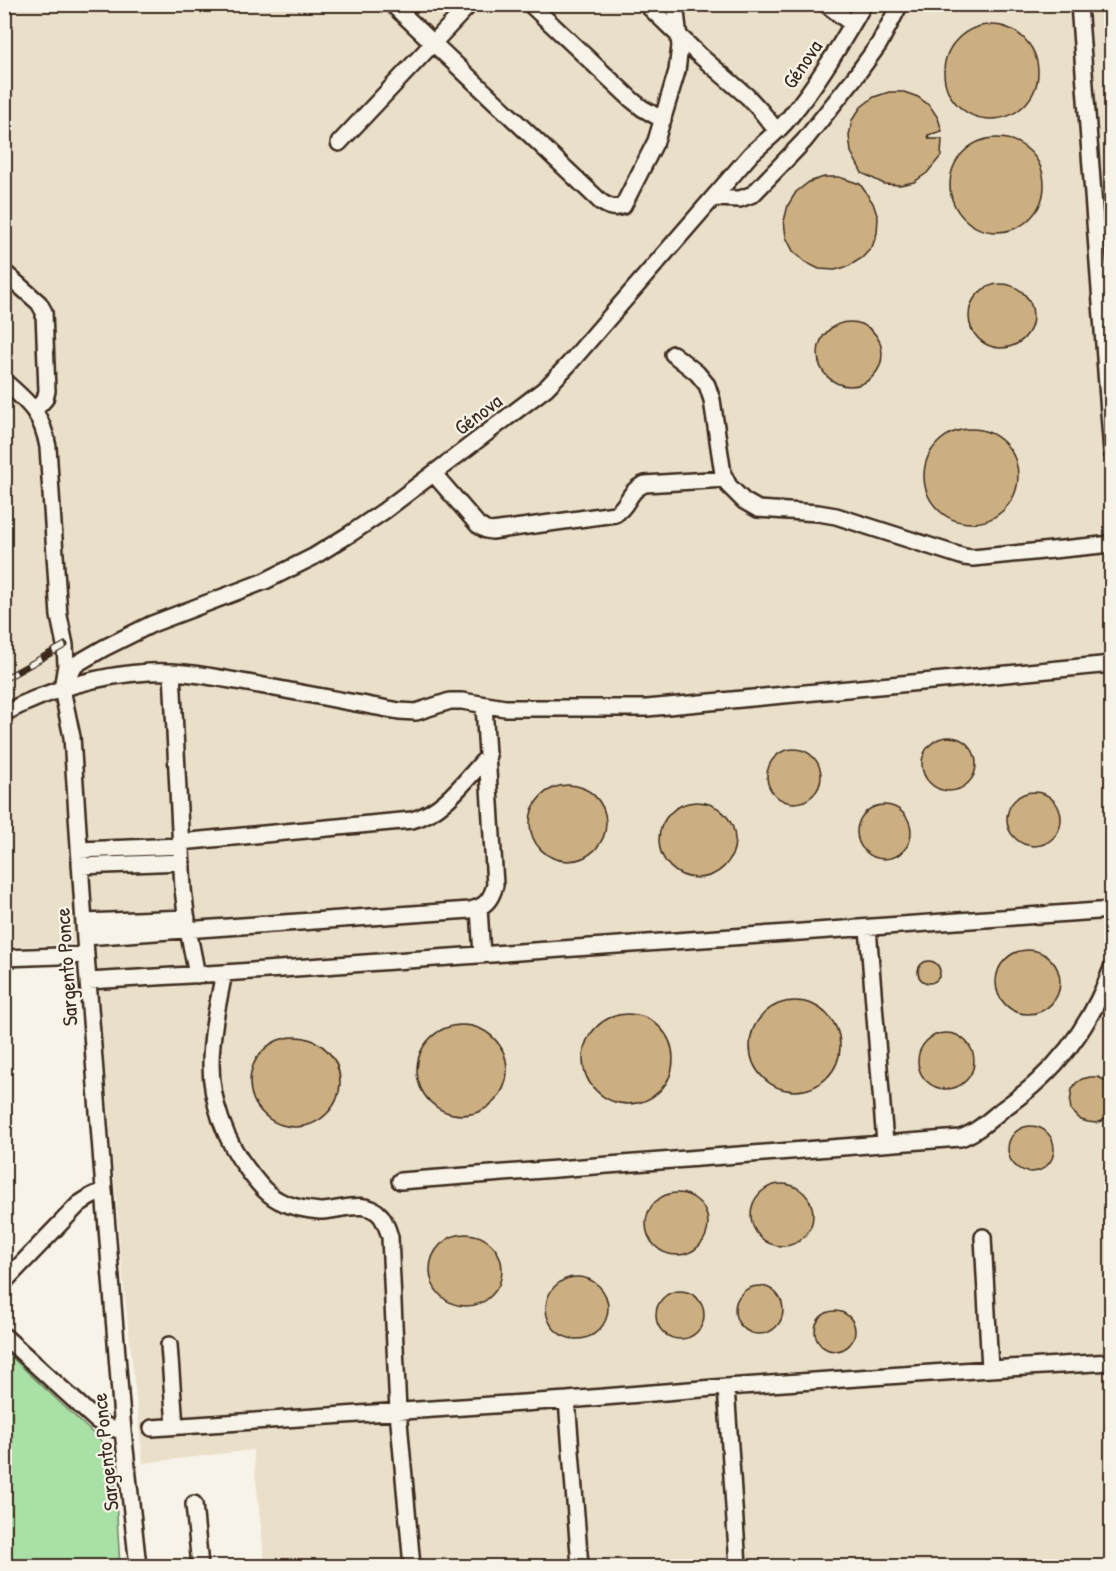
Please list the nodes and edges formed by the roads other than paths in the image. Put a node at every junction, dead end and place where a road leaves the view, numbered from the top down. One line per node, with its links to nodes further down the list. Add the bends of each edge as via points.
1 (392, 4): 12 (street)
2 (470, 4): 12 (street)
3 (530, 4): 13 (street, via 632,100)
4 (646, 4): 11 (street)
5 (675, 4): 11 (street)
6 (826, 4): 10 (street)
7 (864, 4): 10 (street, Génova)
8 (900, 4): 16 (street, via 879,44 855,77 804,141 753,194 740,199)
9 (1079, 4): 21 (street)
10 (852, 24): 14 (street, Génova, via 812,89)
11 (679, 35): 13 (street, via 677,71); 14 (street, via 748,97)
12 (433, 43): 13 (street, via 608,207 623,206); 15 (street)
13 (663, 120)
14 (777, 131): 16 (street, Génova)
15 (339, 143)
16 (713, 198): 22 (street, Génova, via 556,379)
17 (4, 272): 20 (street, via 44,312 47,391)
18 (673, 354): 23 (street, via 698,373 706,385)
19 (4, 381): 20 (street, Sargento Ponce)
20 (35, 410): 27 (street, Sargento Ponce, via 48,447 59,616 65,645)
21 (1112, 453)
22 (434, 474): 23 (street, via 478,525 492,531 615,514 626,506 631,493 645,484); 27 (street, Génova, via 384,512 313,557 265,581 152,624 78,663)
23 (725, 479): 24 (street, via 744,501 758,509 836,516 964,557)
24 (1112, 544)
25 (1112, 664): 28 (street, via 647,708)
26 (172, 672): 27 (street, via 103,678); 28 (street, via 399,711 416,712 450,701); 31 (street)
27 (62, 689): 29 (street); 32 (street, Sargento Ponce, via 72,737)
28 (484, 705): 30 (street)
29 (4, 714)
30 (488, 756): 31 (street, via 441,806 418,818); 35 (street, via 495,885 488,903)
31 (181, 844): 32 (street); 33 (street)
32 (79, 850): 34 (street, Sargento Ponce)
33 (182, 862): 34 (street); 37 (street)
34 (80, 866): 39 (street, Sargento Ponce)
35 (479, 908): 37 (street); 41 (street)
36 (1112, 910): 38 (street)
37 (187, 924): 39 (street); 45 (street)
38 (868, 928): 41 (street); 47 (street)
39 (84, 929): 40 (street, Sargento Ponce)
40 (86, 955): 42 (street); 46 (street, Sargento Ponce)
41 (482, 955): 44 (street)
42 (4, 958)
43 (1112, 968): 47 (street, via 1074,1042 1038,1082 960,1138)
44 (224, 973): 45 (street); 58 (street, via 211,1064 217,1110 233,1149 270,1196 302,1209 363,1206 381,1215 392,1246)
45 (197, 975): 46 (street)
46 (88, 981): 49 (street, Sargento Ponce)
47 (885, 1143): 48 (street)
48 (400, 1181)
49 (104, 1190): 51 (street, via 79,1204); 61 (street, Sargento Ponce)
50 (983, 1237): 55 (street)
51 (4, 1282)
52 (4, 1336): 61 (street, via 96,1420)
53 (170, 1345): 59 (street)
54 (1112, 1362): 55 (street)
55 (990, 1369): 56 (street)
56 (726, 1387): 57 (street); 67 (street)
57 (567, 1400): 58 (street); 66 (street)
58 (398, 1411): 59 (street); 65 (street)
59 (175, 1426): 60 (street)
60 (152, 1428)
61 (123, 1431): 63 (street, Sargento Ponce)
62 (194, 1504): 64 (street)
63 (138, 1566)
64 (200, 1566)
65 (412, 1566)
66 (580, 1566)
67 (738, 1566)

